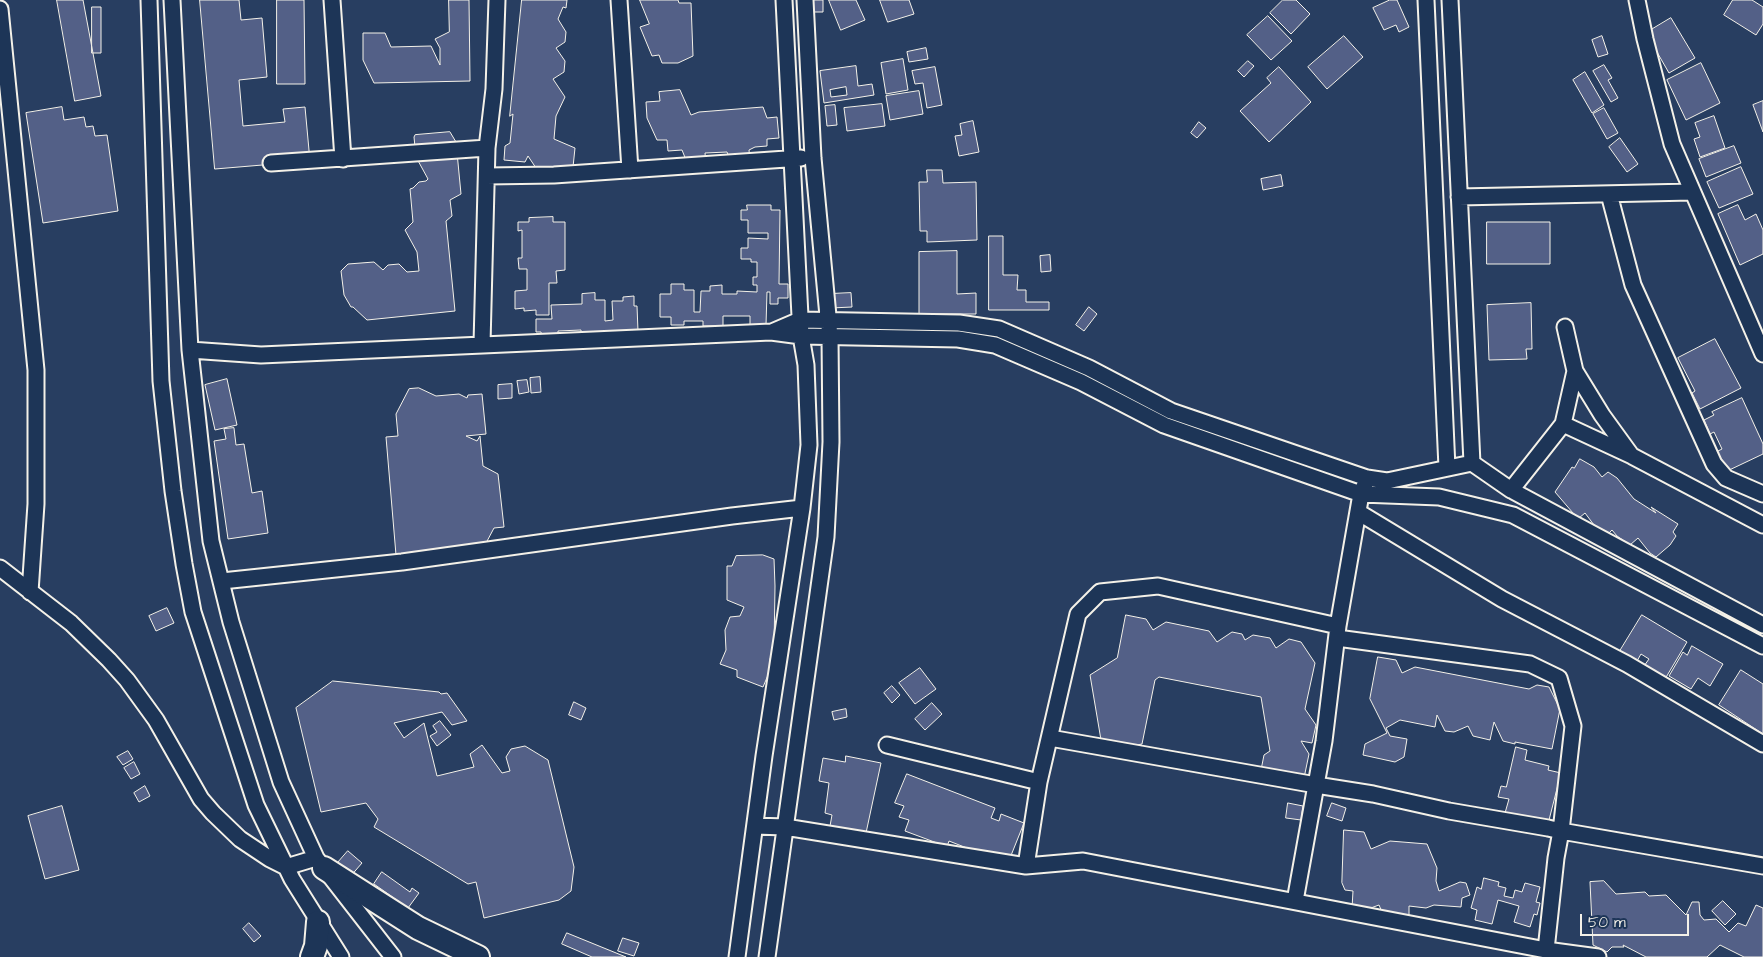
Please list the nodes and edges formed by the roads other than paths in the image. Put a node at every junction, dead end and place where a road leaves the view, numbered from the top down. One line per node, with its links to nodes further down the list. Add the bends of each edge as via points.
1 (149, 0): 60 (street, via 161,382 184,564 193,612 244,771 256,805)
2 (172, 0): 29 (street)
3 (332, 0): 15 (street)
4 (497, 0): 12 (street, via 494,89)
5 (620, 0): 17 (street)
6 (784, 0): 13 (street)
7 (805, 0): 14 (street)
8 (1426, 0): 35 (street)
9 (1450, 0): 21 (street)
10 (1637, 0): 19 (street, via 1672,144)
11 (0, 9): 45 (street, via 36,370 36,477)
12 (487, 148): 15 (street); 18 (street)
13 (791, 158): 14 (street); 17 (street); 22 (street)
14 (813, 158): 23 (street)
15 (343, 159): 16 (street)
16 (270, 162)
17 (630, 170): 18 (street)
18 (486, 176): 28 (street)
19 (1692, 192): 20 (street); 30 (street)
20 (1609, 194): 21 (street); 39 (street, via 1634,285 1714,464 1726,478)
21 (1459, 197): 34 (street)
22 (800, 320): 23 (street); 25 (street); 26 (street)
23 (829, 320): 27 (street); 36 (street, via 959,323 999,329 1089,368 1171,410)
24 (1565, 326): 31 (street)
25 (771, 332): 26 (street); 28 (street)
26 (801, 336): 27 (street); 40 (street, via 806,365 809,445)
27 (830, 337): 38 (street, via 958,339 995,345 1081,382 1164,425); 55 (street, via 831,442 826,537)
28 (482, 344): 29 (street, via 260,355)
29 (190, 350): 44 (street, via 211,541)
30 (1763, 354)
31 (1575, 371): 32 (street); 33 (street)
32 (1563, 424): 33 (street); 37 (street)
33 (1632, 456): 42 (street)
34 (1472, 463): 35 (street); 37 (street)
35 (1447, 468): 36 (street, via 1387,481)
36 (1367, 478): 38 (street)
37 (1511, 490): 46 (street)
38 (1361, 494): 41 (street); 48 (street, via 1439,497 1513,515)
39 (1763, 494)
40 (802, 508): 44 (street, via 402,562); 54 (street)
41 (1358, 512): 47 (street); 50 (street, via 1502,599 1627,664)
42 (1763, 525)
43 (0, 568): 45 (street)
44 (222, 581): 57 (street, via 231,622 281,782)
45 (30, 592): 60 (street, via 78,629 127,680 156,720 213,814 240,839)
46 (1763, 625)
47 (1338, 632): 49 (street, via 1158,586 1100,592 1078,614); 53 (street); 56 (street, via 1530,664 1559,678 1572,726)
48 (1763, 646)
49 (1050, 738): 52 (street); 53 (street)
50 (1763, 744)
51 (887, 745): 52 (street)
52 (1039, 782): 58 (street)
53 (1316, 785): 56 (street); 61 (street)
54 (755, 826): 55 (street); 68 (street)
55 (785, 827): 58 (street); 69 (street)
56 (1561, 831): 59 (street); 63 (street)
57 (320, 863): 60 (street); 66 (street); 67 (highway, via 418,928)
58 (1026, 866): 61 (street, via 1082,861)
59 (1763, 866)
60 (286, 867): 62 (street)
61 (1295, 901): 63 (street)
62 (318, 922): 64 (highway); 65 (street)
63 (1546, 950): 70 (street)
64 (312, 957)
65 (341, 957)
66 (393, 957)
67 (478, 957)
68 (737, 957)
69 (767, 957)
70 (1598, 957)

